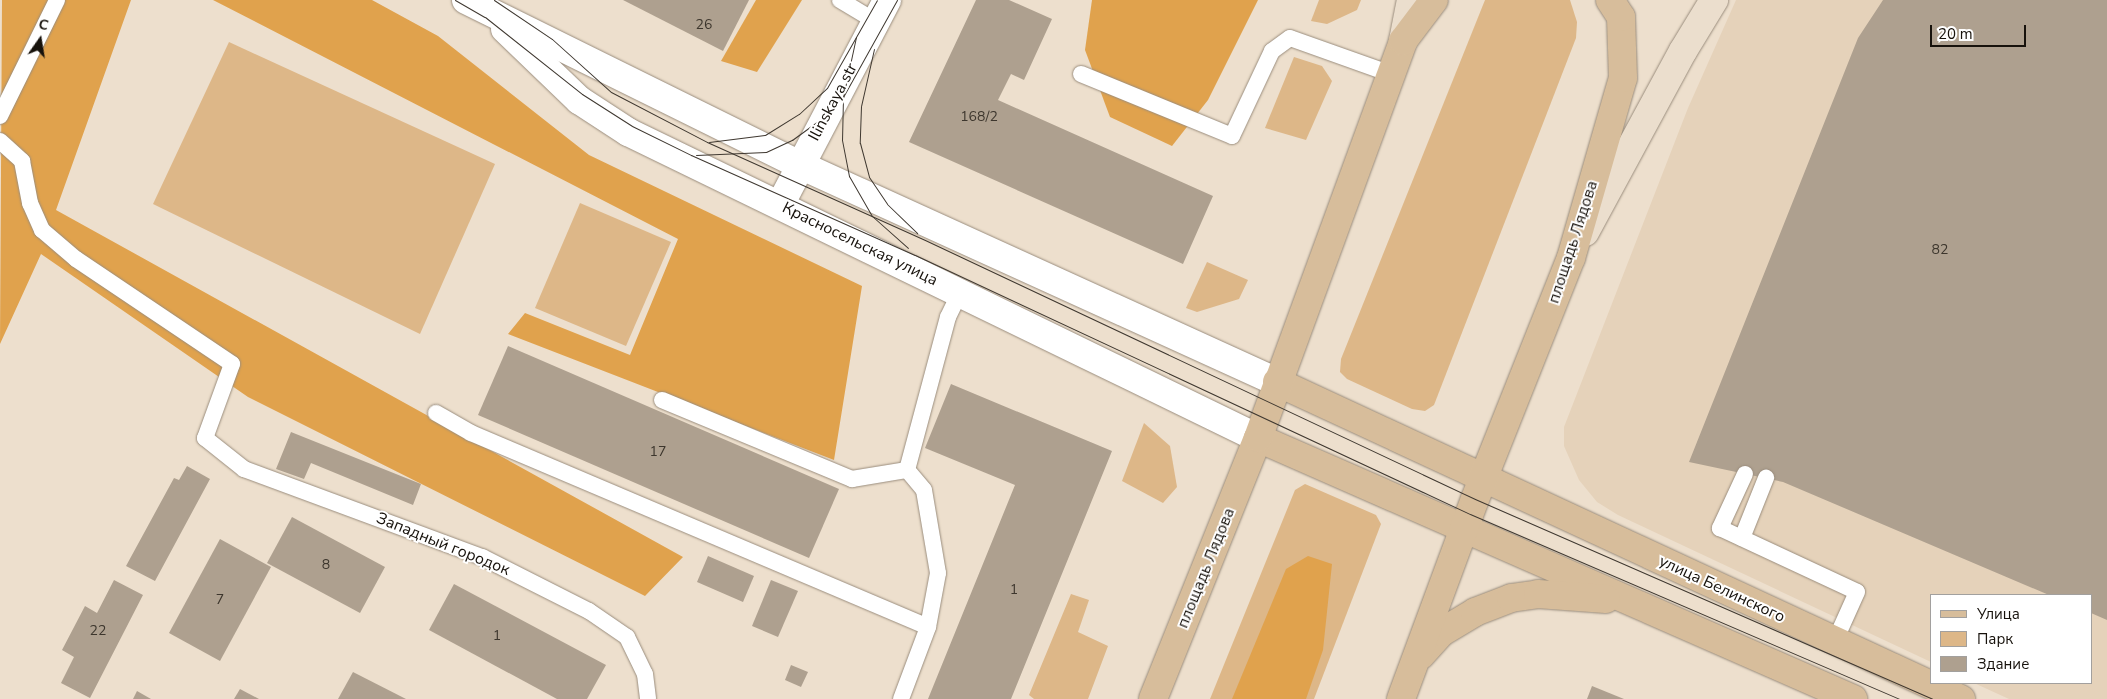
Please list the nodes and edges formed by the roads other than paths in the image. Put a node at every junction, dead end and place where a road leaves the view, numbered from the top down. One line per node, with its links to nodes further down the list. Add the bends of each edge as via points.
1 (57, 0): 12 (lane)
2 (840, 0): 8 (lane)
3 (1412, 0): 9 (main road)
4 (1434, 0): 9 (main road, площадь Лядова)
5 (1610, 0): 16 (main road, площадь Лядова, via 1621,17 1623,78)
6 (1714, 0): 16 (main road, via 1682,51)
7 (477, 6): 14 (street, Красносельская улица); 15 (street, Красносельская улица, via 579,100 628,132)
8 (881, 10): 14 (street, Ilinskaya str)
9 (1403, 41): 11 (main road, площадь Лядова)
10 (1081, 74): 11 (lane, via 1232,136 1272,51 1290,38)
11 (1390, 74): 18 (main road, площадь Лядова)
12 (0, 116)
13 (0, 141): 32 (lane, Западный городок, via 22,160 30,203 42,230 76,259 232,364 205,438 244,470 482,557 589,611 627,637 644,674)
14 (800, 165): 15 (street, Ilinskaya str); 18 (street, Красносельская улица)
15 (780, 205): 17 (street, Красносельская улица)
16 (1571, 258): 24 (main road, площадь Лядова)
17 (960, 292): 21 (street, Красносельская улица); 22 (lane, via 948,318)
18 (1277, 382): 21 (main road, площадь Лядова); 24 (main road)
19 (662, 400): 22 (lane, via 852,479)
20 (436, 413): 29 (lane, via 481,436)
21 (1258, 438): 26 (main road); 34 (main road, площадь Лядова)
22 (907, 470): 29 (lane, via 924,490 938,573)
23 (1745, 474): 27 (lane, via 1720,528)
24 (1484, 478): 26 (main road, площадь Лядова); 30 (main road, улица Белинского)
25 (1766, 478): 27 (lane)
26 (1464, 529): 28 (main road); 31 (main road, площадь Лядова)
27 (1742, 538): 30 (lane, via 1857,592)
28 (1633, 602): 31 (main road, via 1570,595 1511,598 1475,612 1442,632); 36 (main road)
29 (928, 627): 33 (lane)
30 (1835, 641): 37 (main road, улица Белинского)
31 (1415, 661): 35 (main road, площадь Лядова)
32 (648, 699)
33 (902, 699)
34 (1153, 699)
35 (1401, 699)
36 (1853, 699)
37 (1961, 699)

